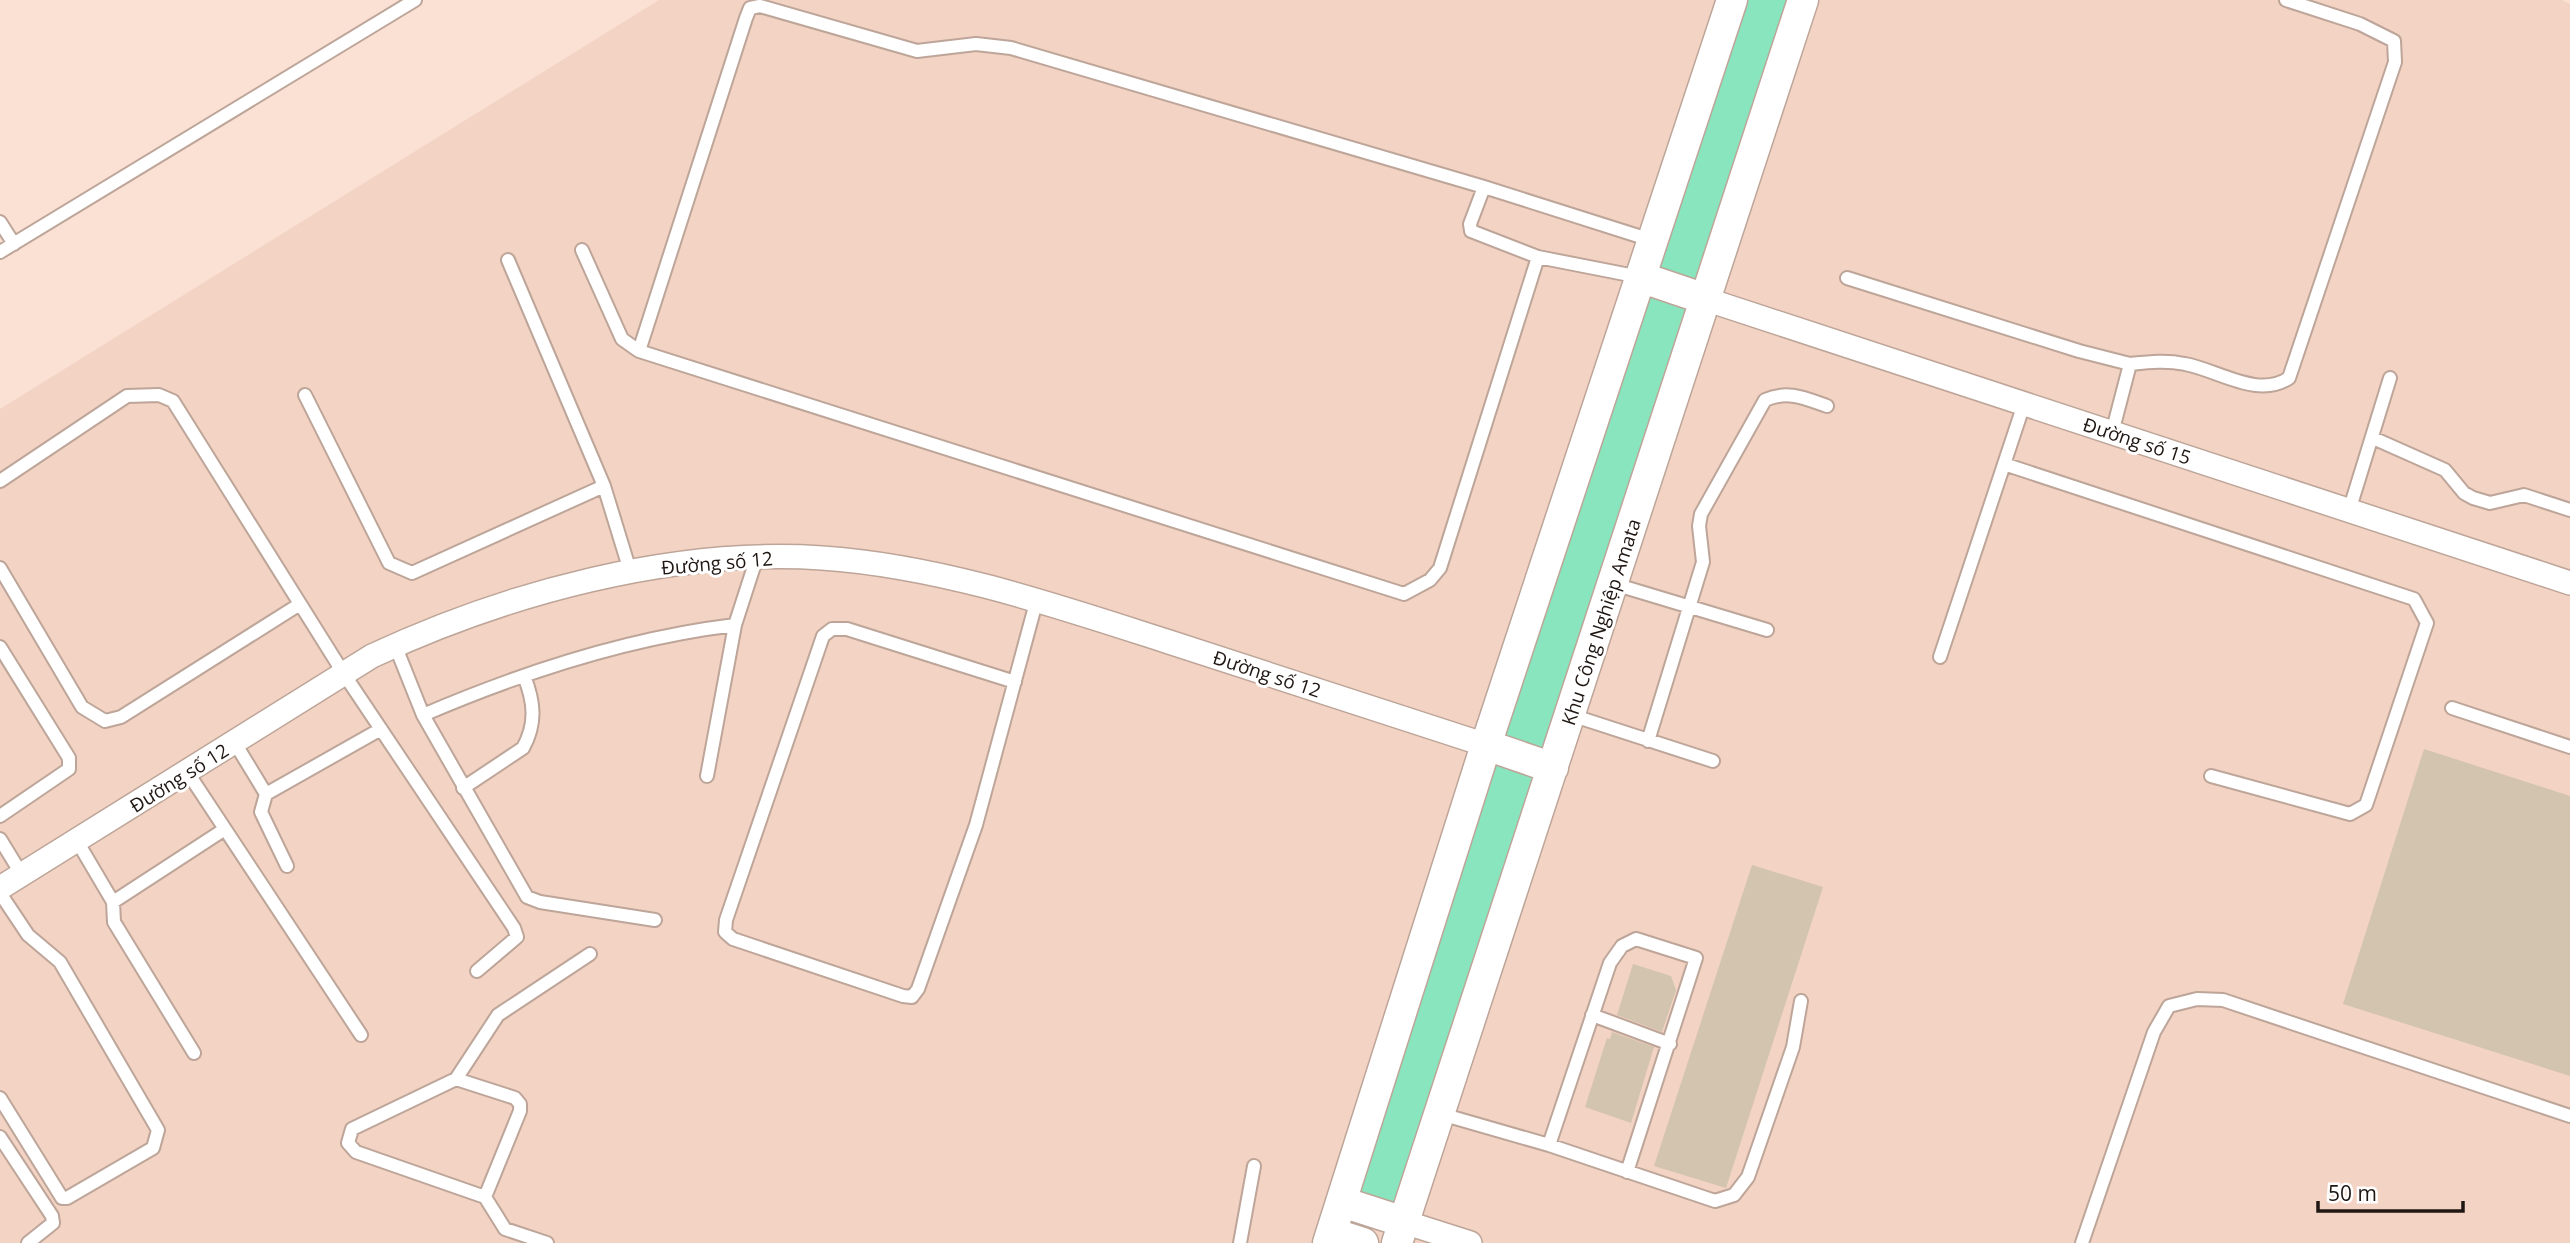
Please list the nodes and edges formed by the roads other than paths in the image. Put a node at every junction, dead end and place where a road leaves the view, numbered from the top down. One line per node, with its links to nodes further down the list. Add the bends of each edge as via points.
1 (415, 0): 8 (lane)
2 (1732, 0): 7 (street)
3 (1803, 0): 15 (street, Khu Công Nghiệp Amata)
4 (2286, 0): 17 (lane, via 2360,24 2394,41 2395,61 2288,378 2263,387 2185,364)
5 (1484, 187): 7 (lane); 11 (lane, via 1471,231); 16 (lane, via 1011,48 976,44 918,51 760,6 750,8 746,18)
6 (0, 222): 8 (lane)
7 (1651, 240): 13 (street)
8 (14, 244): 10 (lane)
9 (582, 250): 16 (lane, via 622,338)
10 (0, 252)
11 (1538, 257): 13 (lane); 16 (lane, via 1440,568 1430,580 1404,594)
12 (508, 260): 26 (lane)
13 (1640, 277): 15 (street); 51 (street)
14 (1847, 278): 17 (lane)
15 (1705, 299): 20 (street, Đường số 15); 33 (street, Khu Công Nghiệp Amata)
16 (639, 351)
17 (2130, 364): 22 (lane)
18 (2390, 378): 23 (lane)
19 (305, 395): 26 (lane, via 389,563 398,569 412,573)
20 (2024, 404): 22 (street, Đường số 15); 24 (lane)
21 (1827, 406): 36 (lane, via 1791,394 1765,400 1701,514 1703,562)
22 (2112, 433): 27 (street, Đường số 15)
23 (2373, 438): 27 (lane); 28 (lane, via 2445,470 2473,498 2490,503 2524,495)
24 (2004, 464): 41 (lane); 57 (lane, via 2414,599 2423,611 2427,623 2366,805 2350,814)
25 (0, 481): 35 (lane, via 127,396 159,395 173,401)
26 (604, 486): 31 (lane)
27 (2349, 510): 32 (street, Đường số 15)
28 (2570, 510)
29 (757, 557): 31 (street, Đường số 12); 34 (street, Đường số 12, via 822,558 901,567); 37 (lane)
30 (0, 568): 35 (lane, via 82,707 105,721 121,717)
31 (631, 574): 39 (street, Đường số 12, via 566,586)
32 (2570, 583)
33 (1614, 584): 36 (lane); 47 (street, Khu Công Nghiệp Amata)
34 (1037, 599): 44 (lane); 51 (street, Đường số 12)
35 (300, 604): 42 (lane)
36 (1691, 607): 38 (lane); 49 (lane)
37 (735, 625): 43 (lane, via 587,654); 56 (lane)
38 (1767, 630)
39 (395, 645): 42 (street, Đường số 12); 46 (lane)
40 (0, 647): 60 (lane, via 69,758 69,769)
41 (1940, 657)
42 (344, 674): 48 (lane); 50 (street, Đường số 12)
43 (524, 676): 46 (lane); 58 (lane, via 534,702 523,748)
44 (1015, 682): 44 (lane, via 846,629 832,629 822,636 725,932 733,939 912,997 976,825)
45 (2452, 708): 52 (lane)
46 (423, 715): 58 (lane)
47 (1570, 715): 49 (lane); 54 (street, Khu Công Nghiệp Amata)
48 (381, 729): 59 (lane); 70 (lane, via 514,928 516,937 511,944)
49 (1648, 741): 53 (lane)
50 (235, 743): 55 (street, Đường số 12); 59 (lane)
51 (1486, 745): 54 (street); 85 (street)
52 (2570, 747)
53 (1713, 761)
54 (1553, 768): 78 (street, Khu Công Nghiệp Amata)
55 (188, 773): 61 (lane); 63 (street, Đường số 12)
56 (707, 776)
57 (2211, 776)
58 (463, 788): 68 (lane, via 527,897)
59 (266, 794): 64 (lane, via 261,812)
60 (0, 816)
61 (225, 829): 67 (lane); 73 (lane)
62 (0, 839): 65 (lane)
63 (77, 841): 65 (street, Đường số 12); 67 (lane)
64 (287, 866)
65 (22, 875): 66 (street, Đường số 12)
66 (0, 890): 77 (lane, via 32,940 60,962 158,1130 153,1147 62,1198)
67 (113, 902): 75 (lane, via 114,922)
68 (655, 920)
69 (590, 954): 76 (lane, via 498,1015)
70 (477, 971)
71 (1801, 1001): 83 (lane, via 1793,1047 1748,1177 1734,1195 1715,1201)
72 (1592, 1015): 74 (lane); 74 (lane, via 1610,963 1622,946 1636,939 1696,958); 81 (lane)
73 (361, 1035)
74 (1670, 1044): 83 (lane)
75 (194, 1053)
76 (456, 1079): 84 (lane, via 515,1098 520,1104); 84 (lane, via 352,1129 348,1143 356,1152)
77 (0, 1098)
78 (1441, 1114): 81 (lane); 86 (street, Khu Công Nghiệp Amata)
79 (2570, 1116): 93 (lane, via 2223,1000 2178,1003 2169,1006 2154,1032)
80 (0, 1137): 88 (lane, via 52,1216 48,1230)
81 (1549, 1146): 83 (lane)
82 (1254, 1166): 90 (lane)
83 (1627, 1172)
84 (485, 1197): 89 (lane, via 505,1229)
85 (1342, 1202): 86 (street); 87 (street)
86 (1401, 1233): 92 (street)
87 (1330, 1238): 91 (street)
88 (28, 1243)
89 (547, 1243)
90 (1240, 1243)
91 (1363, 1243)
92 (1470, 1243)
93 (2082, 1243)

